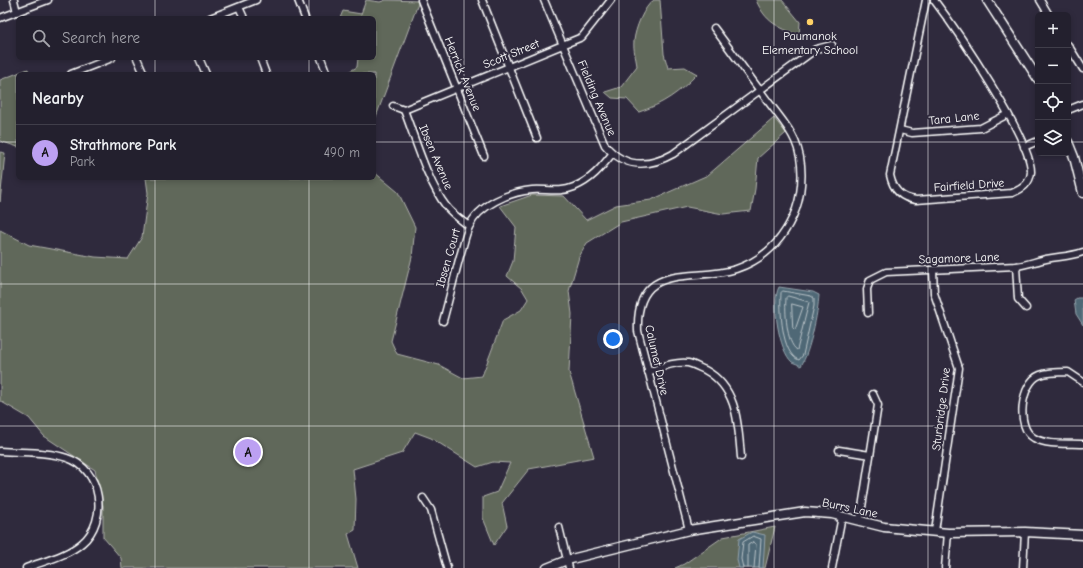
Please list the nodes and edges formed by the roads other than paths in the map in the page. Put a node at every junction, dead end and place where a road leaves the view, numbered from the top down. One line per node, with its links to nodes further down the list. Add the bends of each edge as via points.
1 (14, 0): 14 (street)
2 (48, 0): 14 (street)
3 (256, 0): 13 (street)
4 (298, 0): 18 (street)
5 (421, 0): 37 (street, Herrick Avenue)
6 (482, 0): 29 (street)
7 (544, 0): 21 (street, Fielding Avenue)
8 (612, 0): 21 (street, Scott Street, via 582,37)
9 (926, 0): 44 (street, Fairfield Drive)
10 (934, 0): 43 (street, Fairfield Drive)
11 (987, 0): 36 (street)
12 (1040, 0): 15 (street)
13 (239, 7): 16 (street); 17 (street)
14 (17, 12): 19 (street)
15 (1047, 12)
16 (215, 16)
17 (243, 16)
18 (304, 16)
19 (0, 18)
20 (714, 28): 38 (street, Calumet Drive)
21 (562, 45): 29 (street, Scott Street); 49 (street, Fielding Avenue, via 599,134)
22 (832, 45): 38 (street, Fielding Avenue, via 816,49)
23 (1070, 48): 30 (street)
24 (108, 60): 31 (street)
25 (138, 60): 32 (street)
26 (200, 60): 33 (street)
27 (261, 60): 34 (street)
28 (322, 60): 35 (street)
29 (510, 67): 37 (street, Scott Street); 45 (street)
30 (1083, 68)
31 (82, 72)
32 (143, 72)
33 (205, 72)
34 (265, 72)
35 (326, 72)
36 (1035, 75)
37 (457, 89): 42 (street, Scott Street); 50 (street, Herrick Avenue)
38 (760, 89): 49 (street, Fielding Avenue, via 663,160 654,163 634,163); 59 (street, Calumet Drive, via 796,142 802,184 791,223 765,255 747,265 721,273 667,278 644,296 637,316)
39 (1083, 104): 41 (street)
40 (393, 106): 42 (street)
41 (1071, 109)
42 (404, 110): 52 (street, Ibsen Avenue, via 433,184 444,204 451,213)
43 (1008, 114): 44 (street, Tara Lane, via 981,128 912,133); 47 (street, Fairfield Drive)
44 (900, 130): 47 (street, Fairfield Drive, via 890,175 892,184 906,199 1012,194 1028,183 1031,174)
45 (537, 138)
46 (1035, 142): 47 (street)
47 (1024, 147)
48 (1071, 150): 51 (street)
49 (612, 154): 52 (street, Ibsen Court, via 598,172 586,181 565,189 533,190 500,199 480,213)
50 (484, 156)
51 (1083, 193)
52 (469, 226): 58 (street, Ibsen Court)
53 (1083, 252): 54 (street, Sagamore Lane, via 1069,257)
54 (1016, 266): 55 (street, Sagamore Lane); 56 (street, via 1018,299)
55 (932, 270): 57 (street, Sagamore Lane, via 878,274 870,280 867,289); 72 (street, Sturbridge Drive, via 934,293 959,368)
56 (1026, 308)
57 (868, 313)
58 (443, 321)
59 (648, 372): 66 (street, via 688,363 715,376 728,391 737,414); 71 (street, Calumet Drive)
60 (1083, 382): 62 (street, via 1068,372 1040,375 1027,387 1022,418 1027,433 1043,442)
61 (873, 394): 65 (street, via 878,405)
62 (1083, 444)
63 (839, 450): 65 (street)
64 (0, 451): 77 (street, via 68,458 90,474 96,486 99,500 98,517 92,531 82,543 70,551)
65 (870, 455): 69 (street)
66 (741, 457)
67 (423, 498): 78 (street, via 431,510)
68 (842, 516): 69 (street, Burrs Lane); 71 (street, Burrs Lane, via 805,512); 80 (street)
69 (860, 520): 72 (street, Burrs Lane, via 884,527)
70 (559, 527): 76 (street)
71 (689, 530): 76 (street, Burrs Lane)
72 (935, 531): 74 (street, Burrs Lane)
73 (1025, 532): 74 (street, Burrs Lane); 75 (street, Burrs Lane); 82 (street)
74 (948, 533): 81 (street)
75 (1083, 535)
76 (568, 564): 79 (street, Burrs Lane)
77 (26, 568)
78 (447, 568)
79 (547, 568)
80 (832, 568)
81 (945, 568)
82 (1023, 568)

